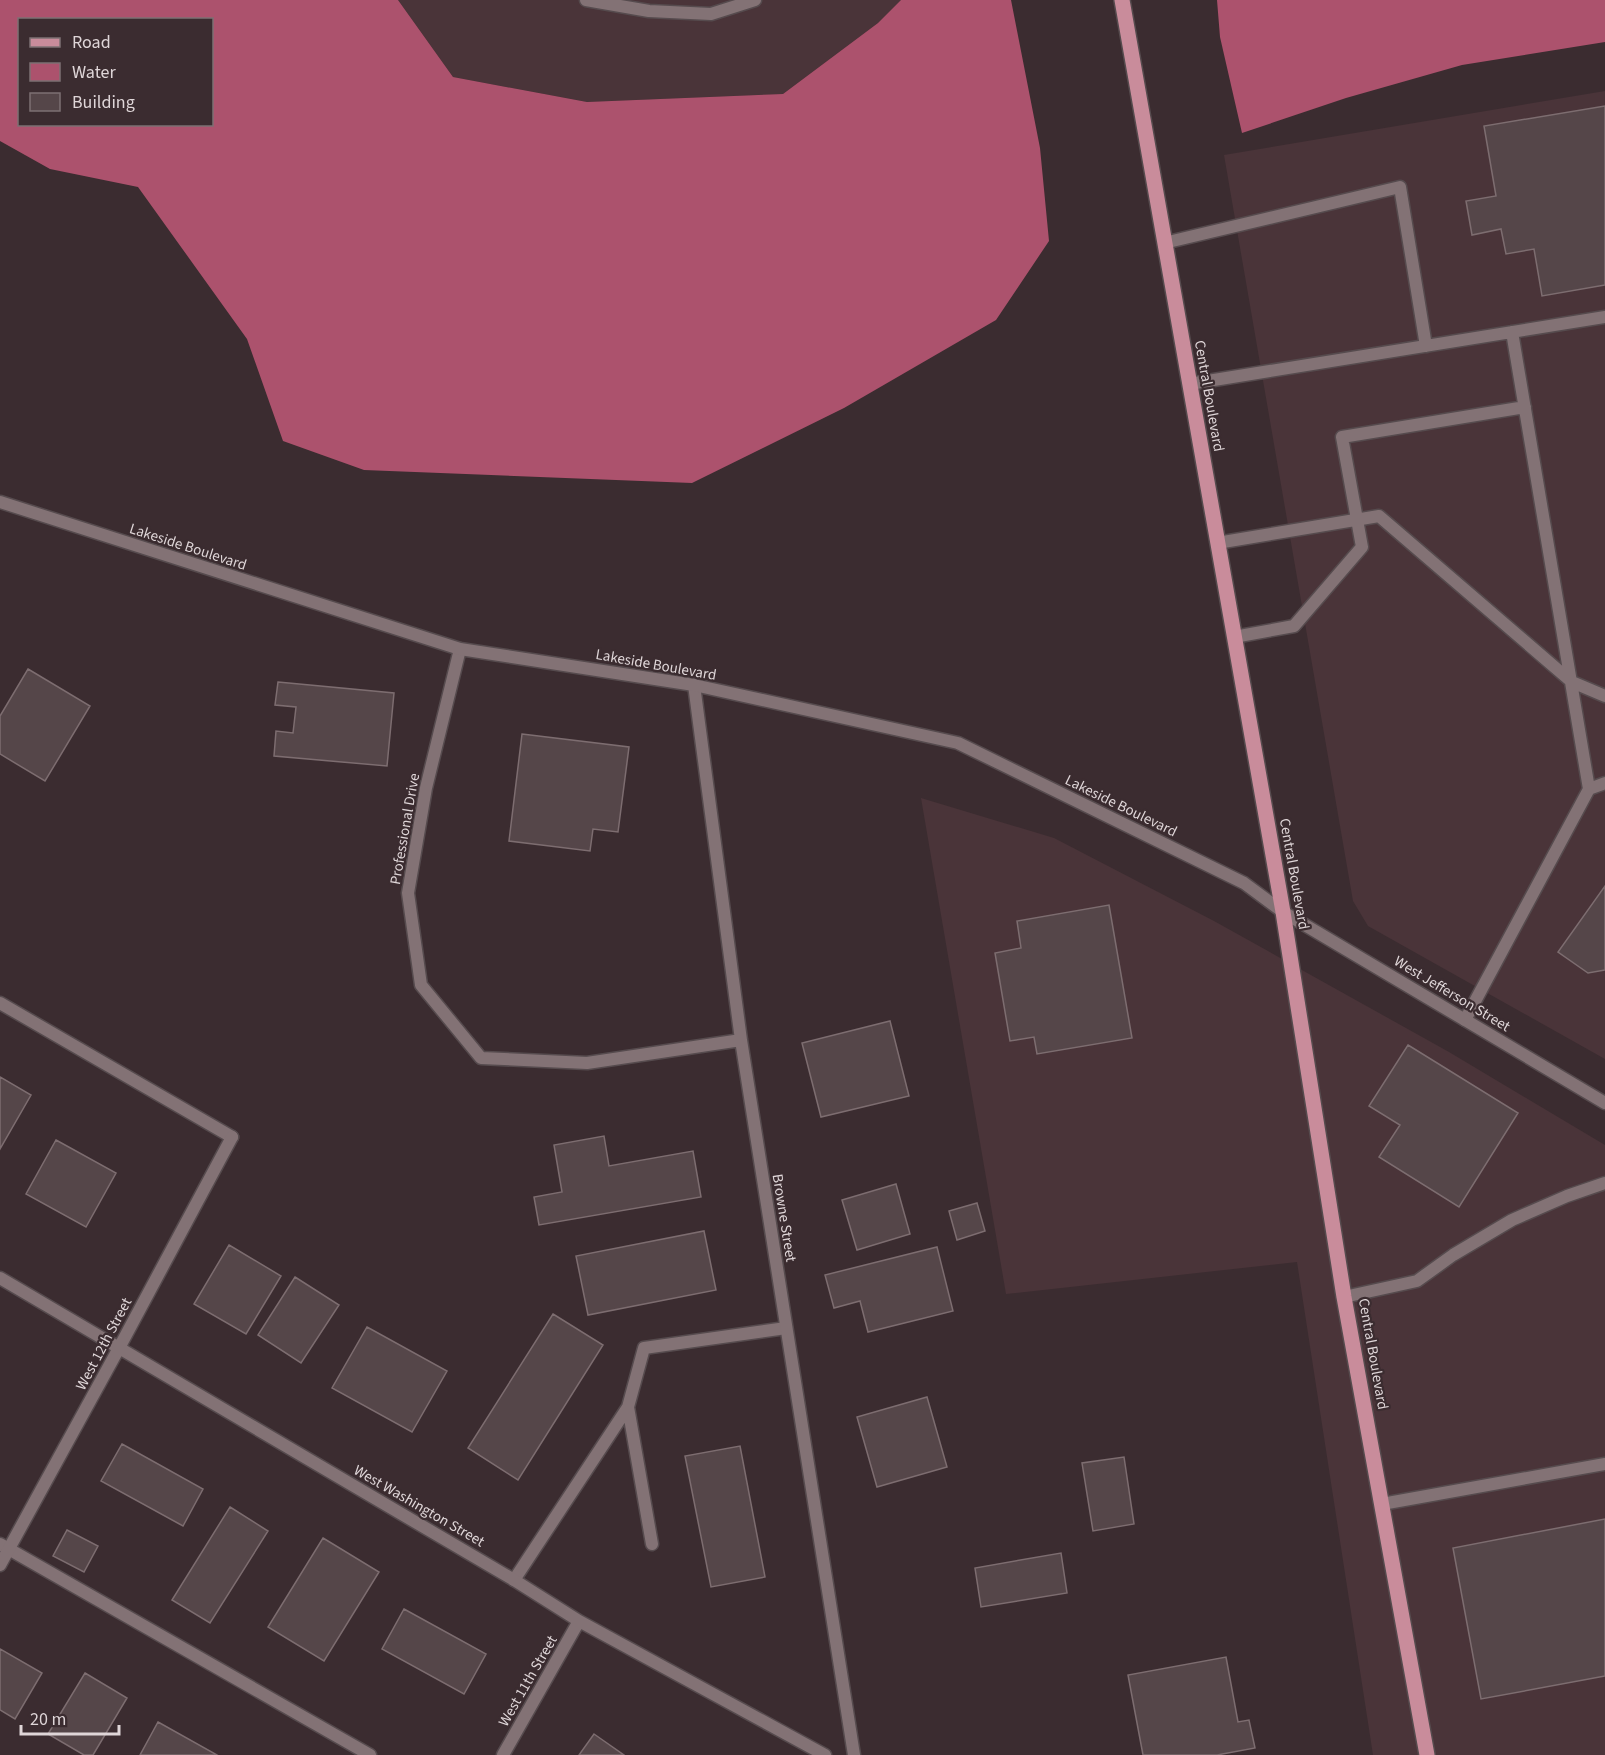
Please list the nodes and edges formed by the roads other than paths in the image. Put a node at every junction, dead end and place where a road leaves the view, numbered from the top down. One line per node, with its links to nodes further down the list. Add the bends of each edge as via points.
1 (586, 0): 2 (street, via 649,11 711,14)
2 (755, 0)
3 (1122, 0): 4 (main road, Central Boulevard)
4 (1164, 243): 7 (street, via 1400,187); 8 (main road, Central Boulevard)
5 (1605, 317): 6 (street)
6 (1512, 332): 7 (street); 9 (street)
7 (1426, 346): 8 (street)
8 (1189, 384): 12 (main road, Central Boulevard)
9 (1525, 407): 11 (street, via 1342,437); 15 (street)
10 (0, 502): 14 (street, Lakeside Boulevard)
11 (1356, 520): 12 (street); 13 (street, via 1362,547 1294,626); 15 (street, via 1379,516)
12 (1217, 543): 13 (main road, Central Boulevard)
13 (1234, 637): 20 (main road, Central Boulevard)
14 (460, 649): 16 (street, Lakeside Boulevard); 23 (street, Professional Drive, via 426,788 408,893 421,985 481,1058 587,1063)
15 (1572, 682): 17 (street); 19 (street)
16 (694, 685): 20 (street, Lakeside Boulevard, via 958,743 1244,883); 23 (street, Browne Street)
17 (1605, 696)
18 (1605, 783): 19 (street)
19 (1589, 789): 22 (street)
20 (1283, 912): 22 (street, West Jefferson Street); 27 (main road, Central Boulevard)
21 (0, 1003): 29 (street, West 12th Street, via 232,1137)
22 (1465, 1020): 24 (street, West Jefferson Street)
23 (741, 1040): 28 (street, Browne Street)
24 (1605, 1103)
25 (1605, 1183): 27 (street, via 1512,1220 1417,1281)
26 (0, 1278): 29 (street, West Washington Street)
27 (1344, 1297): 32 (main road, Central Boulevard)
28 (786, 1328): 30 (street, via 644,1348); 41 (street, Browne Street)
29 (119, 1348): 34 (street, West 12th Street); 36 (street, West Washington Street)
30 (628, 1407): 33 (street); 36 (street)
31 (1605, 1464): 32 (street)
32 (1382, 1504): 42 (main road, Central Boulevard)
33 (652, 1544)
34 (4, 1547): 35 (street, West 12th Street); 38 (street)
35 (0, 1565)
36 (514, 1580): 37 (street, West Washington Street)
37 (579, 1621): 39 (street, West 11th Street); 40 (street, West Washington Street)
38 (369, 1755)
39 (503, 1755)
40 (825, 1755)
41 (854, 1755)
42 (1427, 1755)

